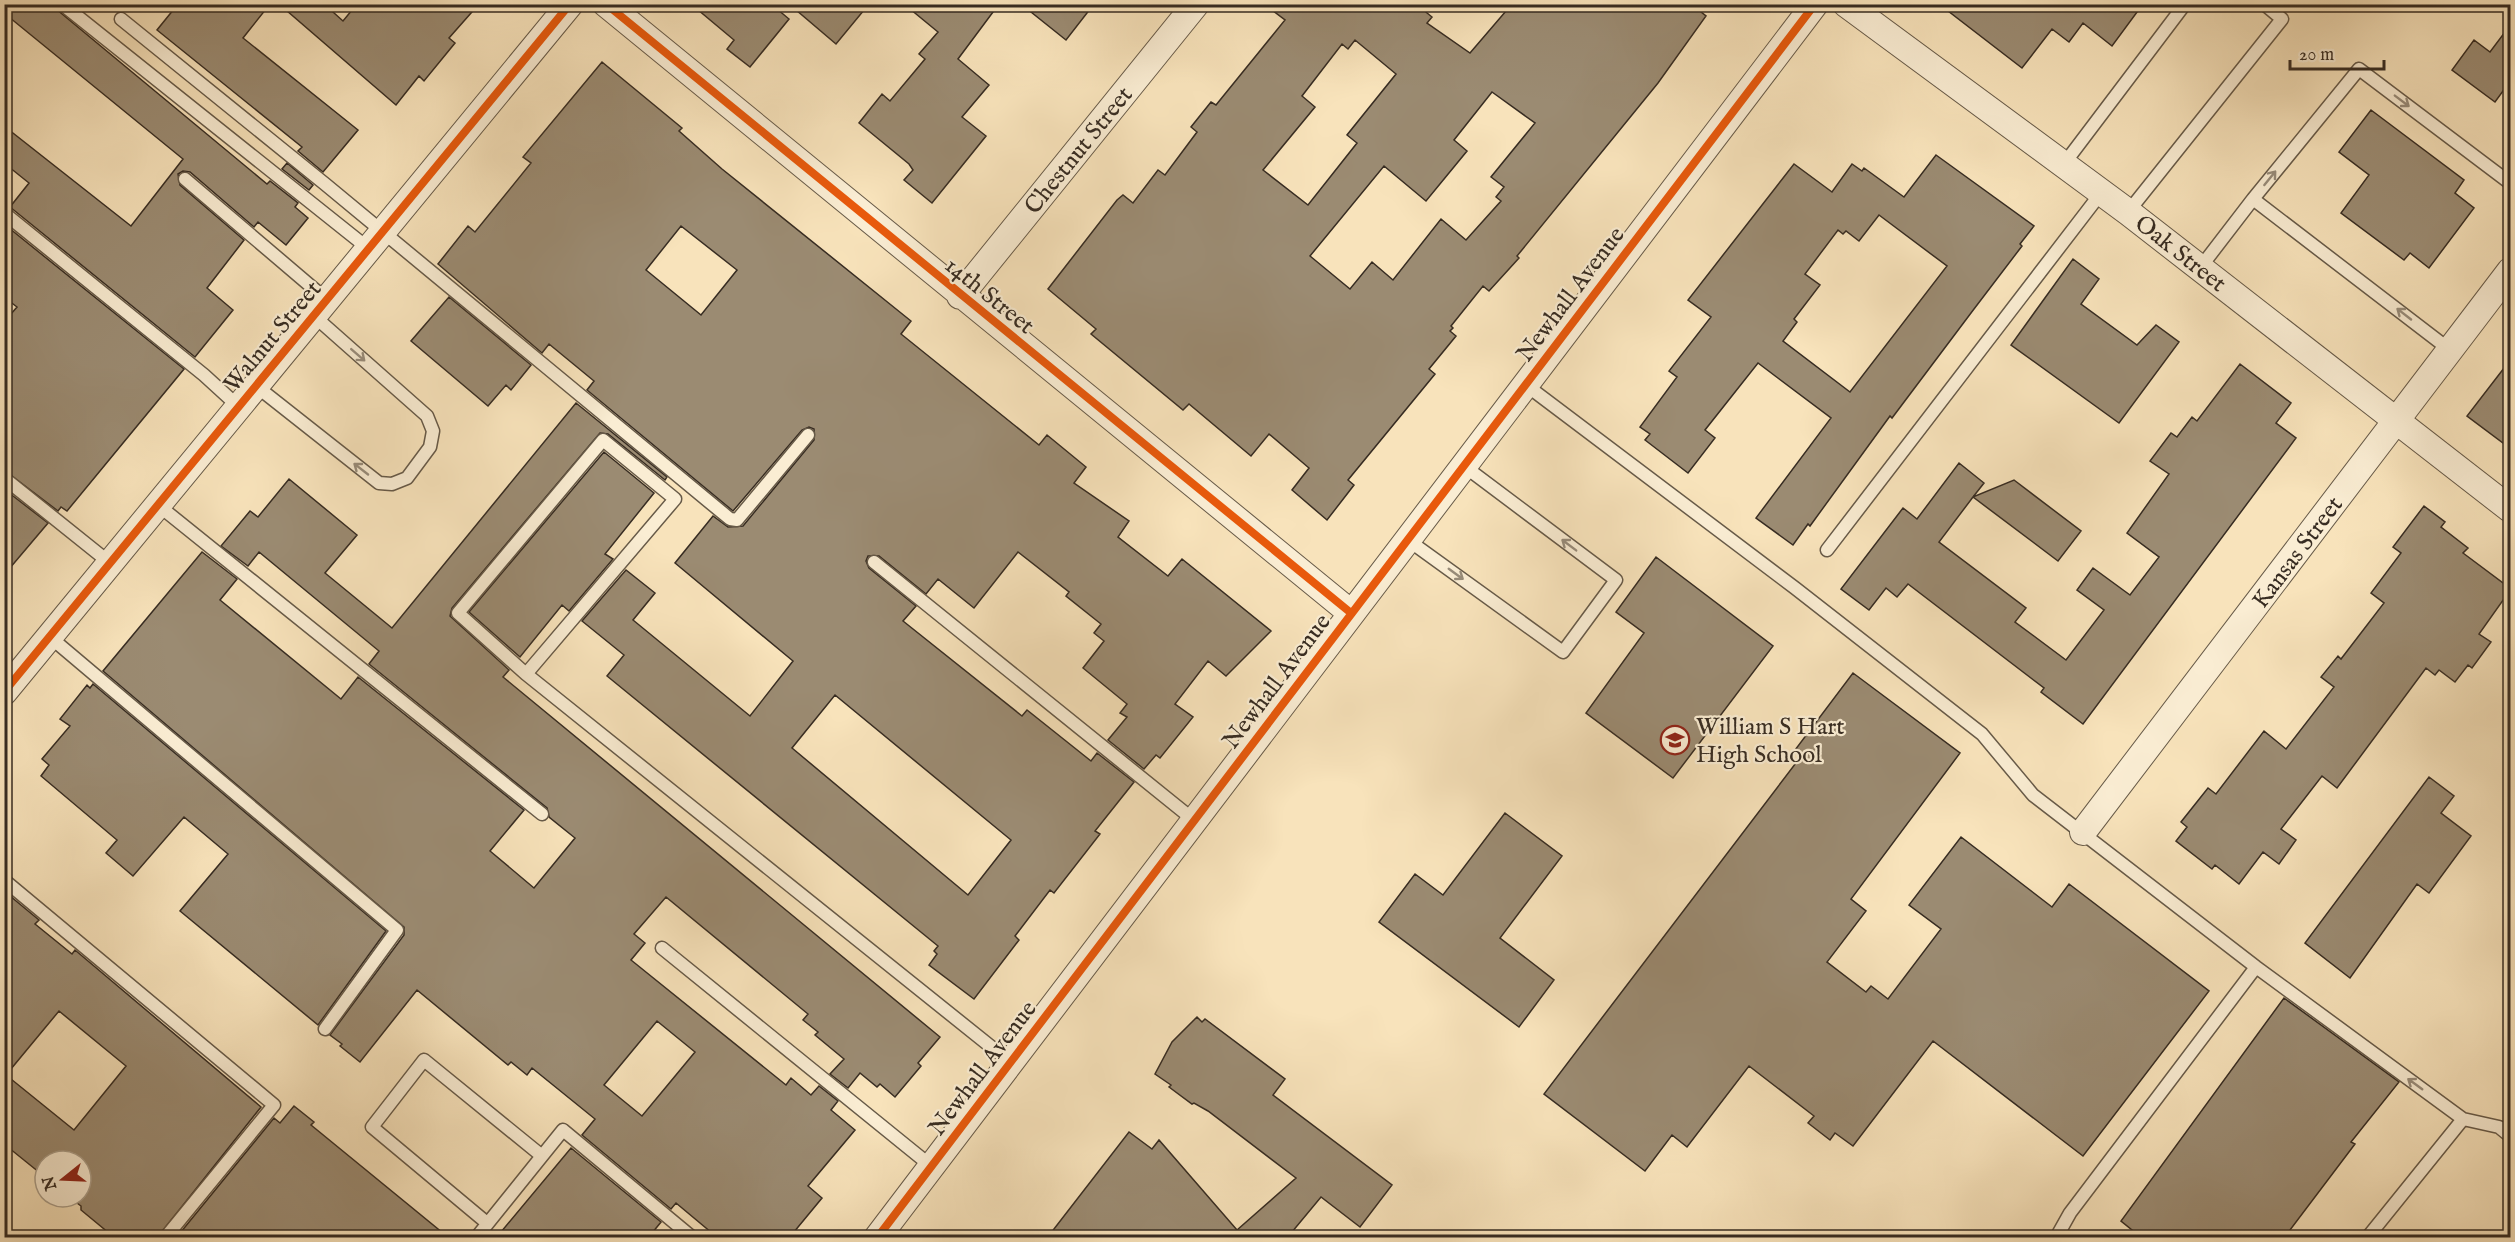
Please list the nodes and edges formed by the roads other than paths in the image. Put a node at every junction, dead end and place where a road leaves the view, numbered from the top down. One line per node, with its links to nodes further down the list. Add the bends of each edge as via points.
1 (62, 4): 17 (lane)
2 (570, 4): 17 (street, Walnut Street)
3 (606, 4): 20 (street, 14th Street)
4 (1196, 4): 20 (street, Chestnut Street)
5 (1815, 4): 24 (street, Newhall Avenue)
6 (1846, 4): 10 (street, Oak Street)
7 (2185, 4): 10 (lane)
8 (2265, 4): 15 (lane, via 2282,19)
9 (122, 19): 17 (lane)
10 (2064, 164): 13 (street, Oak Street)
11 (185, 179): 21 (lane)
12 (2511, 183): 14 (lane, one-way to 12, via 2359,69)
13 (2101, 193): 15 (street, Oak Street); 33 (lane)
14 (2253, 199): 18 (lane); 22 (lane, one-way to 14)
15 (2128, 212): 18 (street, Oak Street)
16 (4, 213): 25 (lane)
17 (376, 240): 21 (street, Walnut Street); 27 (lane, via 730,519 737,520)
18 (2200, 268): 26 (street, Oak Street)
19 (2511, 271): 22 (street, Kansas Street)
20 (960, 296): 36 (street, 14th Street)
21 (321, 308): 23 (street, Walnut Street); 23 (lane, one-way to 23, via 427,416 433,431 430,447 407,478 392,484 379,483)
22 (2450, 350): 26 (street, Kansas Street)
23 (256, 386): 25 (street, Walnut Street)
24 (1526, 386): 28 (street, Newhall Avenue); 42 (lane, via 1982,734 2033,795)
25 (239, 407): 30 (street, Walnut Street)
26 (2396, 422): 31 (street, Oak Street); 42 (street, Kansas Street)
27 (808, 435)
28 (1464, 466): 32 (street, Newhall Avenue); 32 (lane, one-way to 28, via 1563,652 1616,580)
29 (4, 478): 35 (lane)
30 (158, 505): 35 (street, Walnut Street); 40 (lane)
31 (2511, 509)
32 (1408, 540): 36 (street, Newhall Avenue)
33 (1827, 550)
34 (874, 562): 41 (lane)
35 (110, 563): 37 (street, Walnut Street)
36 (1351, 613): 41 (street, Newhall Avenue)
37 (50, 638): 39 (street, Walnut Street); 46 (lane, via 396,930)
38 (526, 674): 38 (lane, via 458,613 603,441 675,499); 47 (lane)
39 (4, 692)
40 (542, 814)
41 (1195, 820): 47 (street, Newhall Avenue)
42 (2083, 832): 45 (lane)
43 (4, 880): 53 (lane, via 274,1105)
44 (662, 948): 51 (lane)
45 (2256, 967): 48 (lane, one-way to 45); 57 (lane, via 2070,1213)
46 (325, 1029)
47 (1010, 1062): 51 (street, Newhall Avenue)
48 (2463, 1119): 49 (lane, via 2499,1127); 58 (lane)
49 (2511, 1136)
50 (542, 1156): 52 (lane); 52 (lane, via 424,1060 372,1127); 55 (lane, via 563,1130)
51 (931, 1166): 56 (street, Newhall Avenue)
52 (487, 1223): 54 (lane)
53 (165, 1238)
54 (476, 1238)
55 (693, 1238)
56 (876, 1238)
57 (2056, 1238)
58 (2367, 1238)

